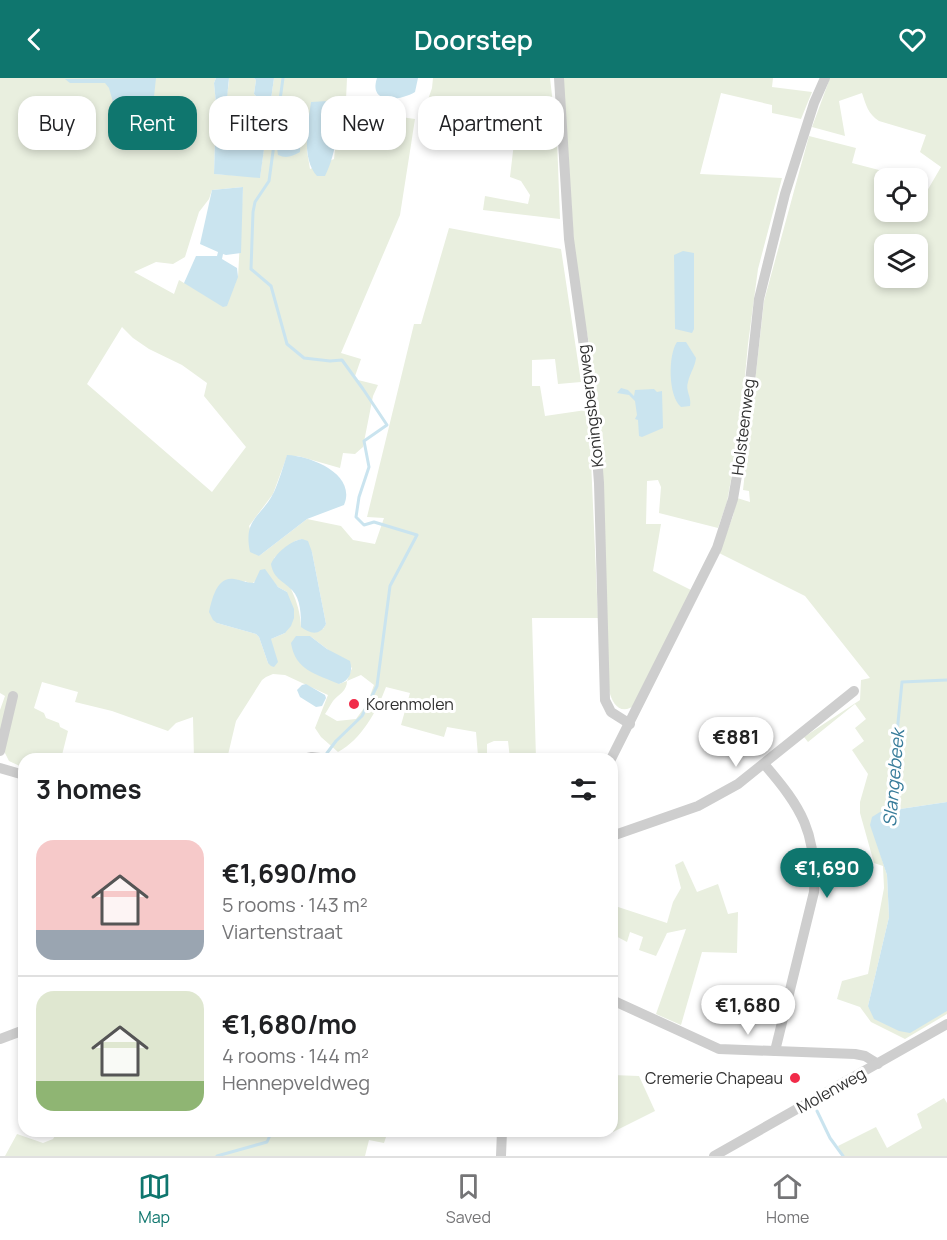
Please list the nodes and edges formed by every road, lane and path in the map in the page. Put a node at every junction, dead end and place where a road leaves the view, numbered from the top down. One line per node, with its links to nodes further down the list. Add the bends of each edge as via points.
1 (559, 78): 5 (street, Koningsbergweg, via 569,239 599,483 605,700 611,712)
2 (825, 78): 5 (street, Holsteenweg, via 785,194 759,299 733,499 717,548)
3 (854, 692): 8 (street)
4 (13, 696): 6 (street)
5 (630, 724): 7 (street, Holsteenweg)
6 (0, 751)
7 (614, 753)
8 (764, 764): 11 (street, via 698,806); 16 (street, via 799,810 811,838 815,870 814,892)
9 (0, 768): 10 (street)
10 (18, 772)
11 (618, 834)
12 (618, 1003): 16 (street, via 719,1049)
13 (947, 1024): 17 (street, Molenweg)
14 (18, 1032): 15 (street)
15 (0, 1039)
16 (775, 1051): 17 (street, via 855,1054)
17 (878, 1064): 20 (street, Molenweg)
18 (502, 1137): 19 (street)
19 (501, 1156)
20 (714, 1156)

